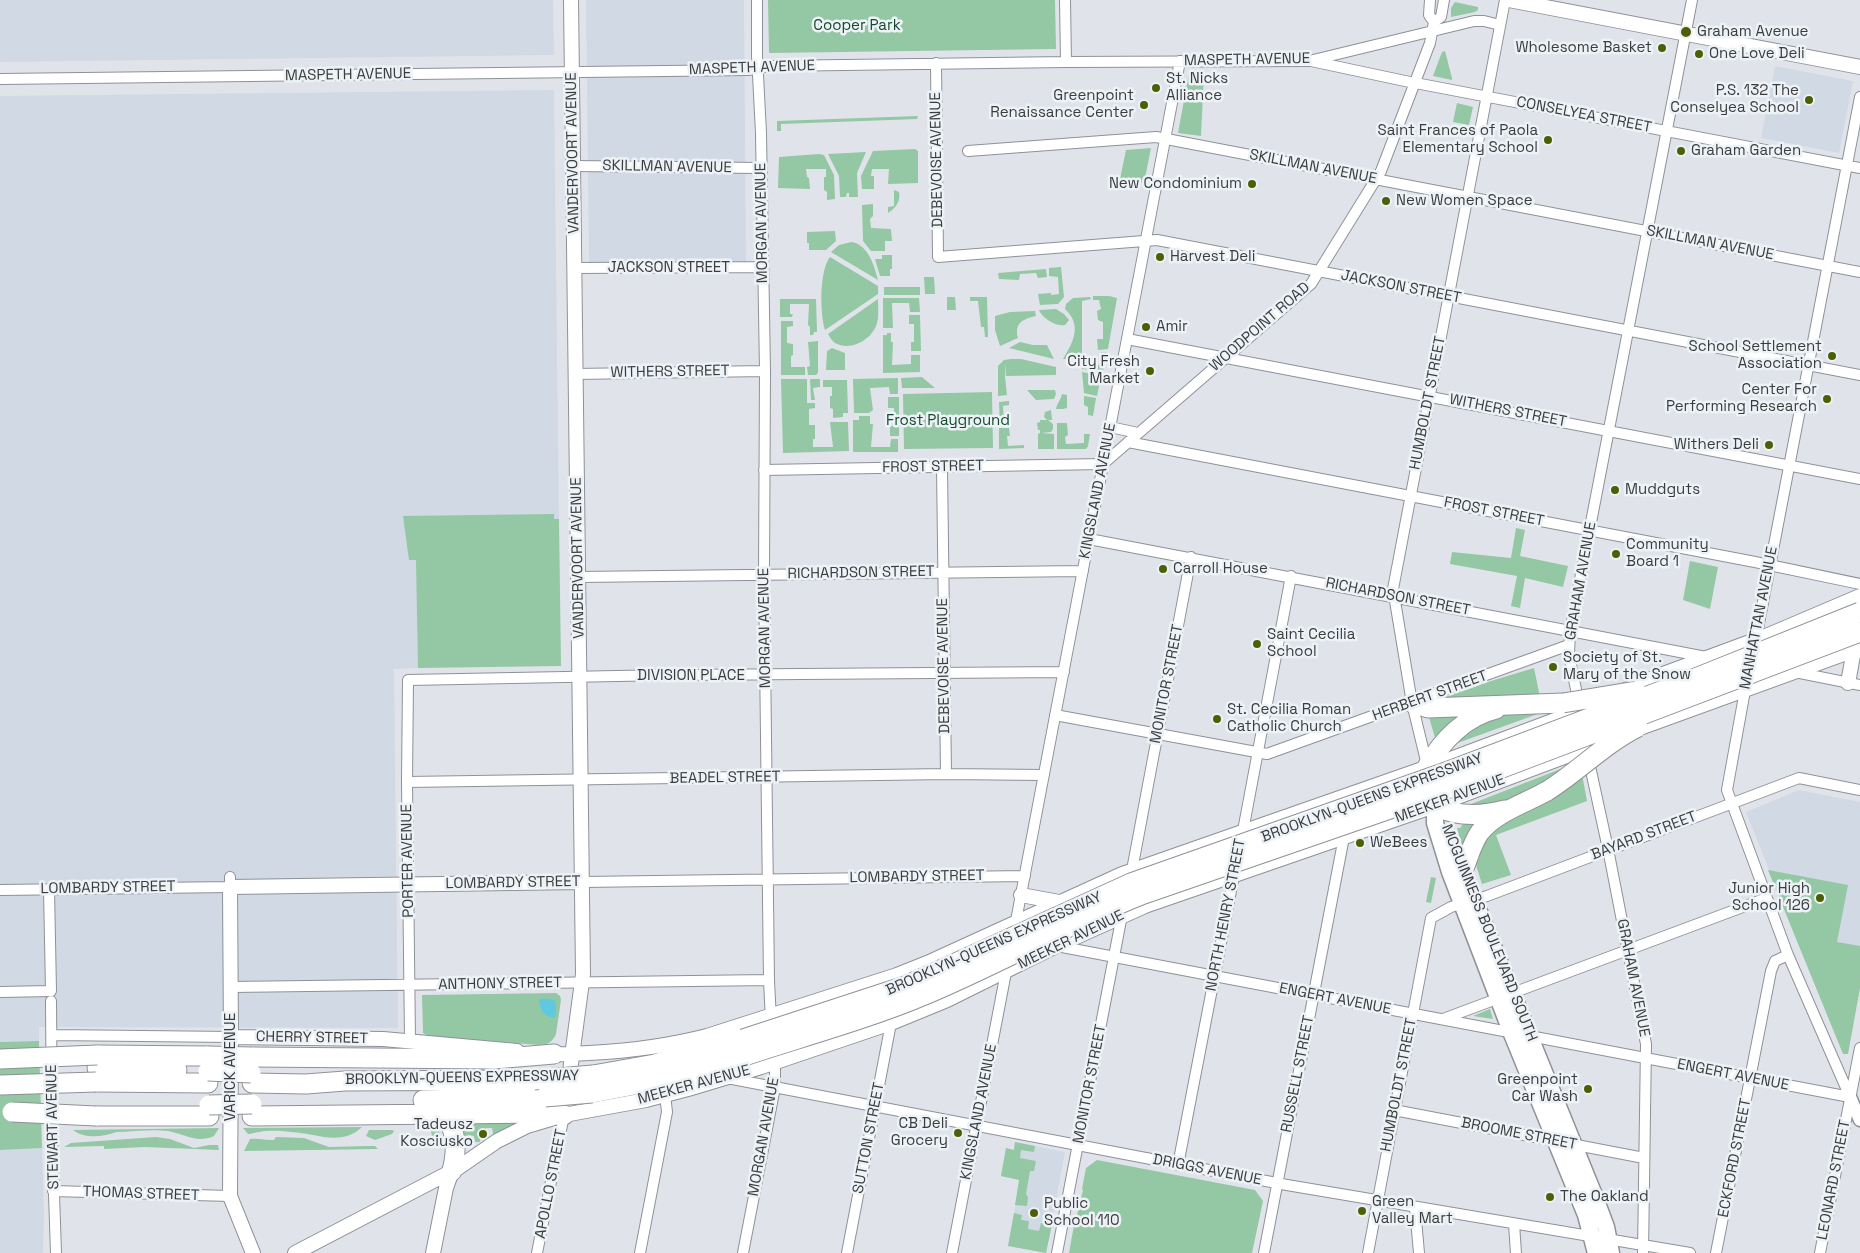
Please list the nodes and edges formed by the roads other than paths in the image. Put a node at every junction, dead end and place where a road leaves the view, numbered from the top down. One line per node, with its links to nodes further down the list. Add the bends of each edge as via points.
1 (571, 0): 18 (main road, VANDERVOORT AVENUE)
2 (758, 0): 17 (street, MORGAN AVENUE)
3 (1065, 0): 14 (street)
4 (1430, 0): 10 (street, WOODPOINT ROAD, via 1429,15)
5 (1444, 0): 10 (street, WOODPOINT ROAD, via 1441,17)
6 (1505, 0): 9 (street, HUMBOLDT STREET)
7 (1509, 0): 11 (main road)
8 (1692, 0): 11 (street, GRAHAM AVENUE)
9 (1500, 25): 10 (street, MASPETH AVENUE, via 1474,21); 21 (street, HUMBOLDT STREET)
10 (1433, 27): 13 (street, MASPETH AVENUE); 20 (street, WOODPOINT ROAD)
11 (1686, 33): 16 (main road); 23 (street, GRAHAM AVENUE)
12 (1180, 61): 13 (street, MASPETH AVENUE); 14 (street, MASPETH AVENUE); 24 (street, KINGSLAND AVENUE)
13 (1309, 61): 20 (street, CONSELYEA STREET)
14 (1066, 62): 15 (street, MASPETH AVENUE)
15 (936, 63): 17 (street, MASPETH AVENUE, via 770,66); 34 (street, DEBEVOISE AVENUE)
16 (1860, 67)
17 (758, 69): 18 (street, MASPETH AVENUE); 28 (street, MORGAN AVENUE)
18 (572, 73): 19 (street, MASPETH AVENUE); 26 (main road, VANDERVOORT AVENUE)
19 (0, 80)
20 (1416, 83): 21 (street, CONSELYEA STREET); 30 (street, WOODPOINT ROAD)
21 (1486, 97): 23 (street, CONSELYEA STREET); 31 (street, HUMBOLDT STREET)
22 (1860, 97): 27 (street, MANHATTAN AVENUE)
23 (1666, 131): 27 (street, CONSELYEA STREET); 32 (street, GRAHAM AVENUE)
24 (1165, 139): 25 (street, SKILLMAN AVENUE, via 1156,137); 30 (street, SKILLMAN AVENUE); 33 (street, KINGSLAND AVENUE)
25 (968, 151)
26 (573, 166): 28 (street, SKILLMAN AVENUE); 37 (main road, VANDERVOORT AVENUE)
27 (1847, 166): 29 (street, CONSELYEA STREET); 35 (street, MANHATTAN AVENUE)
28 (761, 168): 36 (street, MORGAN AVENUE)
29 (1860, 168)
30 (1376, 179): 31 (street, SKILLMAN AVENUE); 38 (street, WOODPOINT ROAD)
31 (1467, 196): 32 (street, SKILLMAN AVENUE); 40 (street, HUMBOLDT STREET)
32 (1647, 231): 35 (street, SKILLMAN AVENUE); 41 (street, GRAHAM AVENUE)
33 (1146, 241): 34 (street, JACKSON STREET); 38 (street, JACKSON STREET, via 1157,240); 42 (street, KINGSLAND AVENUE)
34 (938, 257)
35 (1828, 266): 39 (street, SKILLMAN AVENUE); 44 (street, MANHATTAN AVENUE)
36 (763, 267): 37 (street, JACKSON STREET); 45 (street, MORGAN AVENUE)
37 (574, 268): 46 (main road, VANDERVOORT AVENUE)
38 (1319, 271): 40 (street, JACKSON STREET); 43 (street, WOODPOINT ROAD, via 1311,284)
39 (1860, 272)
40 (1448, 296): 41 (street, JACKSON STREET); 48 (street, HUMBOLDT STREET)
41 (1628, 331): 44 (street, JACKSON STREET); 50 (street, GRAHAM AVENUE)
42 (1127, 339): 43 (street, WITHERS STREET); 49 (street, KINGSLAND AVENUE)
43 (1226, 357): 48 (street, WITHERS STREET); 51 (street, WOODPOINT ROAD)
44 (1808, 366): 47 (street, JACKSON STREET); 54 (street, MANHATTAN AVENUE)
45 (765, 371): 46 (street, WITHERS STREET); 56 (street, MORGAN AVENUE)
46 (575, 374): 67 (main road, VANDERVOORT AVENUE)
47 (1860, 376)
48 (1429, 396): 50 (street, WITHERS STREET); 58 (street, HUMBOLDT STREET)
49 (1110, 427): 51 (street); 53 (street, KINGSLAND AVENUE)
50 (1609, 431): 54 (street, WITHERS STREET); 59 (street, GRAHAM AVENUE)
51 (1138, 433): 52 (street, WOODPOINT ROAD)
52 (1128, 442): 53 (street, WOODPOINT ROAD); 58 (street, FROST STREET)
53 (1103, 464): 55 (street, FROST STREET); 60 (street, KINGSLAND AVENUE)
54 (1789, 466): 57 (street, WITHERS STREET); 62 (street, MANHATTAN AVENUE)
55 (942, 467): 56 (street, FROST STREET); 64 (street, DEBEVOISE AVENUE)
56 (764, 470): 65 (street, MORGAN AVENUE)
57 (1860, 479)
58 (1410, 496): 59 (street, FROST STREET); 69 (street, HUMBOLDT STREET)
59 (1590, 530): 62 (street, FROST STREET); 72 (street, GRAHAM AVENUE)
60 (1089, 539): 61 (street, RICHARDSON STREET); 63 (street, KINGSLAND AVENUE)
61 (1191, 557): 66 (street, RICHARDSON STREET); 91 (street, MONITOR STREET)
62 (1770, 565): 68 (street, FROST STREET); 73 (street, MANHATTAN AVENUE)
63 (1082, 571): 64 (street, RICHARDSON STREET); 77 (street, KINGSLAND AVENUE)
64 (943, 572): 65 (street, RICHARDSON STREET); 79 (street, DEBEVOISE AVENUE)
65 (764, 574): 67 (street, RICHARDSON STREET); 80 (street, MORGAN AVENUE)
66 (1291, 576): 69 (street, RICHARDSON STREET); 93 (street, NORTH HENRY STREET)
67 (579, 577): 81 (main road, VANDERVOORT AVENUE)
68 (1860, 584)
69 (1394, 596): 72 (street, RICHARDSON STREET); 87 (street, HUMBOLDT STREET)
70 (1860, 596): 73 (main road)
71 (1860, 612): 82 (highway, BROOKLYN-QUEENS EXPRESSWAY, bridge)
72 (1570, 631): 75 (street, GRAHAM AVENUE); 76 (street, RICHARDSON STREET)
73 (1755, 640): 76 (main road); 85 (street, MANHATTAN AVENUE)
74 (1858, 643): 78 (main road, MEEKER AVENUE); 84 (main road); 86 (highway, BROOKLYN-QUEENS EXPRESSWAY, bridge)
75 (1569, 644): 87 (street, HERBERT STREET); 89 (street, GRAHAM AVENUE)
76 (1707, 658): 89 (main road)
77 (1064, 672): 79 (street, DIVISION PLACE); 90 (street, KINGSLAND AVENUE)
78 (1794, 672): 84 (street); 85 (main road, MEEKER AVENUE)
79 (944, 673): 80 (street, DIVISION PLACE); 95 (street, DEBEVOISE AVENUE)
80 (766, 676): 81 (street, DIVISION PLACE); 97 (street, MORGAN AVENUE)
81 (580, 678): 83 (street, DIVISION PLACE); 98 (main road, VANDERVOORT AVENUE)
82 (1698, 678): 88 (highway, bridge, via 1589,700); 147 (highway, BROOKLYN-QUEENS EXPRESSWAY, bridge, via 1437,776 1145,877 920,980)
83 (408, 680): 99 (street, PORTER AVENUE)
84 (1854, 684)
85 (1744, 690): 92 (main road, MEEKER AVENUE); 101 (street, MANHATTAN AVENUE, via 1727,790)
86 (1689, 697): 103 (highway, bridge, via 1614,740 1547,791); 147 (highway, BROOKLYN-QUEENS EXPRESSWAY, bridge, via 1438,792 1137,897 920,998 875,1014)
87 (1412, 703): 88 (highway, via 1428,708); 93 (street, HERBERT STREET, via 1267,754); 94 (street, HUMBOLDT STREET)
88 (1514, 704): 94 (highway, via 1484,712 1464,724 1440,747)
89 (1580, 710): 92 (street, GRAHAM AVENUE); 94 (main road)
90 (1055, 715): 91 (street, HERBERT STREET); 96 (street, KINGSLAND AVENUE)
91 (1158, 734): 93 (street, HERBERT STREET); 107 (street, MONITOR STREET)
92 (1586, 748): 102 (main road, MEEKER AVENUE); 106 (street, GRAHAM AVENUE)
93 (1257, 753): 104 (street, NORTH HENRY STREET)
94 (1427, 767): 102 (main road, HUMBOLDT STREET); 104 (main road)
95 (946, 774): 96 (street, BEADEL STREET); 97 (street, BEADEL STREET)
96 (1044, 775): 110 (street, KINGSLAND AVENUE)
97 (767, 777): 98 (street, BEADEL STREET); 111 (street, MORGAN AVENUE)
98 (581, 780): 99 (street, BEADEL STREET); 113 (main road, VANDERVOORT AVENUE)
99 (407, 782): 114 (street, PORTER AVENUE)
100 (1860, 790): 101 (street, BAYARD STREET, via 1799,778)
101 (1731, 803): 106 (street, BAYARD STREET); 118 (street, MANHATTAN AVENUE)
102 (1435, 806): 103 (highway, via 1472,815); 105 (main road, MEEKER AVENUE); 108 (main road, MCGUINNESS BOULEVARD SOUTH, via 1446,824); 120 (main road, MCGUINNESS BOULEVARD SOUTH, via 1435,823 1450,872)
103 (1516, 807): 108 (highway, via 1481,831)
104 (1243, 832): 107 (main road); 109 (street, NORTH HENRY STREET)
105 (1344, 837): 109 (main road, MEEKER AVENUE); 135 (street, RUSSELL STREET)
106 (1608, 850): 120 (street, BAYARD STREET); 125 (street, GRAHAM AVENUE)
107 (1132, 870): 119 (main road)
108 (1463, 872): 120 (main road, MCGUINNESS BOULEVARD SOUTH)
109 (1234, 875): 121 (main road, MEEKER AVENUE); 129 (street, NORTH HENRY STREET)
110 (1025, 876): 111 (street, LOMBARDY STREET); 117 (street, KINGSLAND AVENUE)
111 (768, 879): 113 (street, LOMBARDY STREET); 130 (street, MORGAN AVENUE)
112 (230, 882): 114 (main road, LOMBARDY STREET); 115 (street, LOMBARDY STREET); 133 (main road, VARICK AVENUE)
113 (582, 882): 114 (main road, LOMBARDY STREET); 131 (main road, VANDERVOORT AVENUE)
114 (408, 884): 132 (street, PORTER AVENUE)
115 (49, 889): 116 (street, LOMBARDY STREET); 136 (street, STEWART AVENUE)
116 (0, 890)
117 (1021, 896): 119 (main road); 123 (street, KINGSLAND AVENUE)
118 (1767, 898): 125 (street); 126 (street, MANHATTAN AVENUE)
119 (1060, 902): 123 (main road)
120 (1468, 902): 122 (street, BAYARD STREET); 137 (main road, MCGUINNESS BOULEVARD SOUTH)
121 (1122, 915): 124 (main road, MEEKER AVENUE); 127 (street, MONITOR STREET)
122 (1431, 918): 138 (street, HUMBOLDT STREET)
123 (1015, 922): 128 (street, KINGSLAND AVENUE, via 1002,950); 139 (main road, via 914,968)
124 (1056, 946): 127 (street, ENGERT AVENUE); 128 (main road, MEEKER AVENUE)
125 (1628, 950): 137 (street); 151 (street, GRAHAM AVENUE)
126 (1788, 955): 157 (street, ECKFORD STREET, via 1775,961 1771,971); 162 (street, MANHATTAN AVENUE)
127 (1114, 956): 129 (street, ENGERT AVENUE); 173 (street, MONITOR STREET)
128 (1006, 971): 141 (main road, MEEKER AVENUE); 170 (street, KINGSLAND AVENUE)
129 (1214, 976): 135 (street, ENGERT AVENUE); 175 (street, NORTH HENRY STREET)
130 (769, 980): 131 (street, ANTHONY STREET); 139 (street, MORGAN AVENUE)
131 (582, 983): 132 (street, ANTHONY STREET); 149 (main road, VANDERVOORT AVENUE)
132 (410, 985): 133 (street, ANTHONY STREET); 146 (street, PORTER AVENUE)
133 (230, 986): 145 (main road, VARICK AVENUE)
134 (0, 992): 136 (street)
135 (1314, 994): 138 (street, ENGERT AVENUE); 177 (street, RUSSELL STREET)
136 (51, 996): 143 (street, STEWART AVENUE)
137 (1505, 996): 140 (street); 142 (main road, MCGUINNESS BOULEVARD SOUTH); 144 (main road, MCGUINNESS BOULEVARD SOUTH)
138 (1412, 1014): 140 (street, ENGERT AVENUE); 165 (street, HUMBOLDT STREET)
139 (771, 1015): 149 (main road, via 707,1036 656,1047); 152 (street, MORGAN AVENUE)
140 (1442, 1019): 142 (street, ENGERT AVENUE)
141 (891, 1023): 152 (main road, MEEKER AVENUE); 163 (street, SUTTON STREET)
142 (1512, 1034): 144 (street, ENGERT AVENUE); 171 (main road, MCGUINNESS BOULEVARD SOUTH)
143 (52, 1036): 145 (street, CHERRY STREET); 178 (street, STEWART AVENUE)
144 (1529, 1036): 151 (street, ENGERT AVENUE); 172 (main road, MCGUINNESS BOULEVARD SOUTH)
145 (231, 1037): 146 (main road, CHERRY STREET); 179 (main road, VARICK AVENUE)
146 (410, 1041): 149 (main road, CHERRY STREET)
147 (743, 1048): 158 (highway, BROOKLYN-QUEENS EXPRESSWAY, via 671,1078)
148 (1860, 1048): 162 (street, LEONARD STREET)
149 (563, 1054): 155 (highway); 168 (main road, VANDERVOORT AVENUE)
150 (0, 1059): 153 (highway, bridge)
151 (1647, 1059): 157 (street, ENGERT AVENUE); 174 (street, GRAHAM AVENUE)
152 (776, 1062): 156 (main road, MEEKER AVENUE); 160 (street, MORGAN AVENUE)
153 (97, 1068): 154 (highway); 155 (highway, bridge); 159 (highway, bridge)
154 (0, 1069)
155 (252, 1071): 158 (highway, BROOKLYN-QUEENS EXPRESSWAY, bridge, via 306,1074 345,1081 534,1080)
156 (726, 1077): 160 (street, DRIGGS AVENUE); 161 (main road, MEEKER AVENUE)
157 (1751, 1078): 162 (street, ENGERT AVENUE); 201 (street, ECKFORD STREET)
158 (593, 1084): 164 (highway, BROOKLYN-QUEENS EXPRESSWAY, bridge, via 545,1097)
159 (0, 1085)
160 (776, 1087): 163 (street, DRIGGS AVENUE); 191 (street, MORGAN AVENUE)
161 (665, 1095): 168 (main road, MEEKER AVENUE); 190 (street, via 667,1112)
162 (1850, 1097): 169 (street, MANHATTAN AVENUE); 202 (street, LEONARD STREET)
163 (875, 1106): 170 (street, DRIGGS AVENUE); 192 (street, SUTTON STREET)
164 (252, 1110): 166 (highway, BROOKLYN-QUEENS EXPRESSWAY, bridge); 167 (highway)
165 (1394, 1110): 171 (street, BROOME STREET); 180 (street, HUMBOLDT STREET)
166 (6, 1112)
167 (440, 1113): 168 (highway, via 544,1112); 176 (highway, via 453,1130)
168 (564, 1115): 176 (main road, MEEKER AVENUE, via 510,1133); 189 (street, APOLLO STREET)
169 (1860, 1120)
170 (977, 1126): 173 (street, DRIGGS AVENUE); 193 (street, KINGSLAND AVENUE)
171 (1556, 1141): 172 (street, BROOME STREET); 183 (main road, MCGUINNESS BOULEVARD SOUTH, via 1586,1215)
172 (1573, 1144): 174 (street, BROOME STREET); 183 (main road, MCGUINNESS BOULEVARD SOUTH, via 1594,1195)
173 (1078, 1145): 175 (street, DRIGGS AVENUE); 194 (street, MONITOR STREET)
174 (1644, 1158): 184 (street, GRAHAM AVENUE)
175 (1178, 1164): 177 (street, DRIGGS AVENUE)
176 (452, 1170): 187 (main road, MEEKER AVENUE); 188 (main road)
177 (1278, 1184): 180 (street, DRIGGS AVENUE); 195 (street, RUSSELL STREET)
178 (53, 1191): 179 (street, THOMAS STREET); 185 (street, STEWART AVENUE)
179 (230, 1196): 186 (main road, VARICK AVENUE)
180 (1378, 1201): 181 (street, DRIGGS AVENUE); 196 (street, HUMBOLDT STREET)
181 (1415, 1208): 182 (street, DRIGGS AVENUE); 197 (street)
182 (1514, 1224): 183 (street, DRIGGS AVENUE); 198 (street)
183 (1604, 1243): 184 (street, DRIGGS AVENUE); 199 (main road)
184 (1643, 1249): 200 (street, DRIGGS AVENUE)
185 (56, 1253)
186 (253, 1253)
187 (295, 1253)
188 (433, 1253)
189 (537, 1253)
190 (640, 1253)
191 (744, 1253)
192 (847, 1253)
193 (952, 1253)
194 (1058, 1253)
195 (1264, 1253)
196 (1368, 1253)
197 (1419, 1253)
198 (1516, 1253)
199 (1596, 1253)
200 (1690, 1253)
201 (1716, 1253)
202 (1820, 1253)

